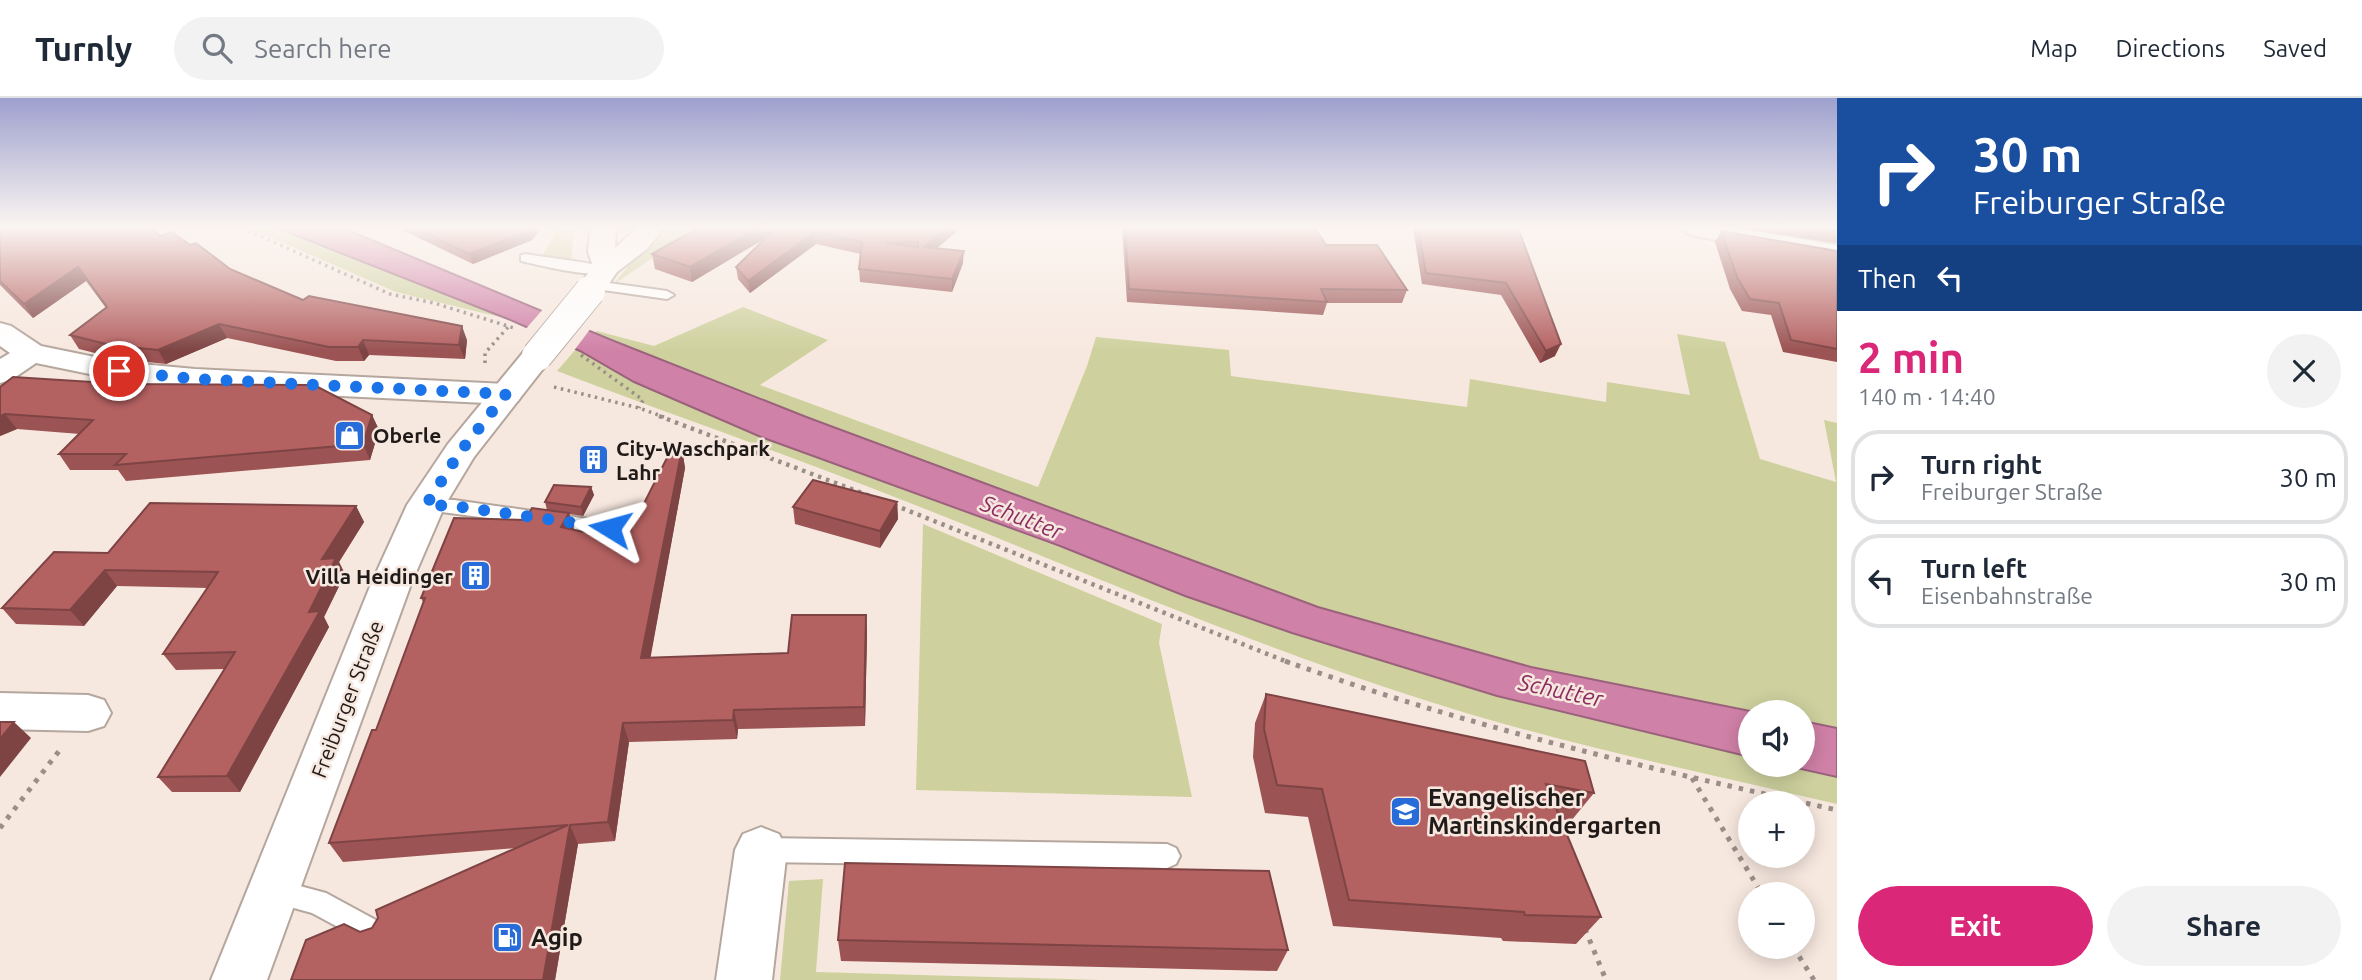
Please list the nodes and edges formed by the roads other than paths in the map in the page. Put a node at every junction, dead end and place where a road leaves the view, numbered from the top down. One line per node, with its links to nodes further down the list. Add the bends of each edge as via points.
1 (579, 269): 4 (lane)
2 (600, 269): 4 (main road)
3 (609, 269): 4 (main road, Freiburger Straße)
4 (599, 278): 5 (lane); 9 (main road, Freiburger Straße, bridge, via 528,343)
5 (667, 295)
6 (0, 332): 7 (main road)
7 (32, 353): 8 (main road); 9 (main road, via 119,371 195,379)
8 (0, 373)
9 (506, 394): 10 (main road, Freiburger Straße)
10 (426, 505): 11 (lane); 16 (main road, Freiburger Straße)
11 (610, 528)
12 (0, 711): 13 (main road)
13 (88, 713)
14 (761, 850): 15 (lane); 19 (main road)
15 (1167, 856)
16 (273, 891): 17 (lane, via 317,902); 18 (main road, Freiburger Straße)
17 (375, 934)
18 (239, 980)
19 (744, 980)

